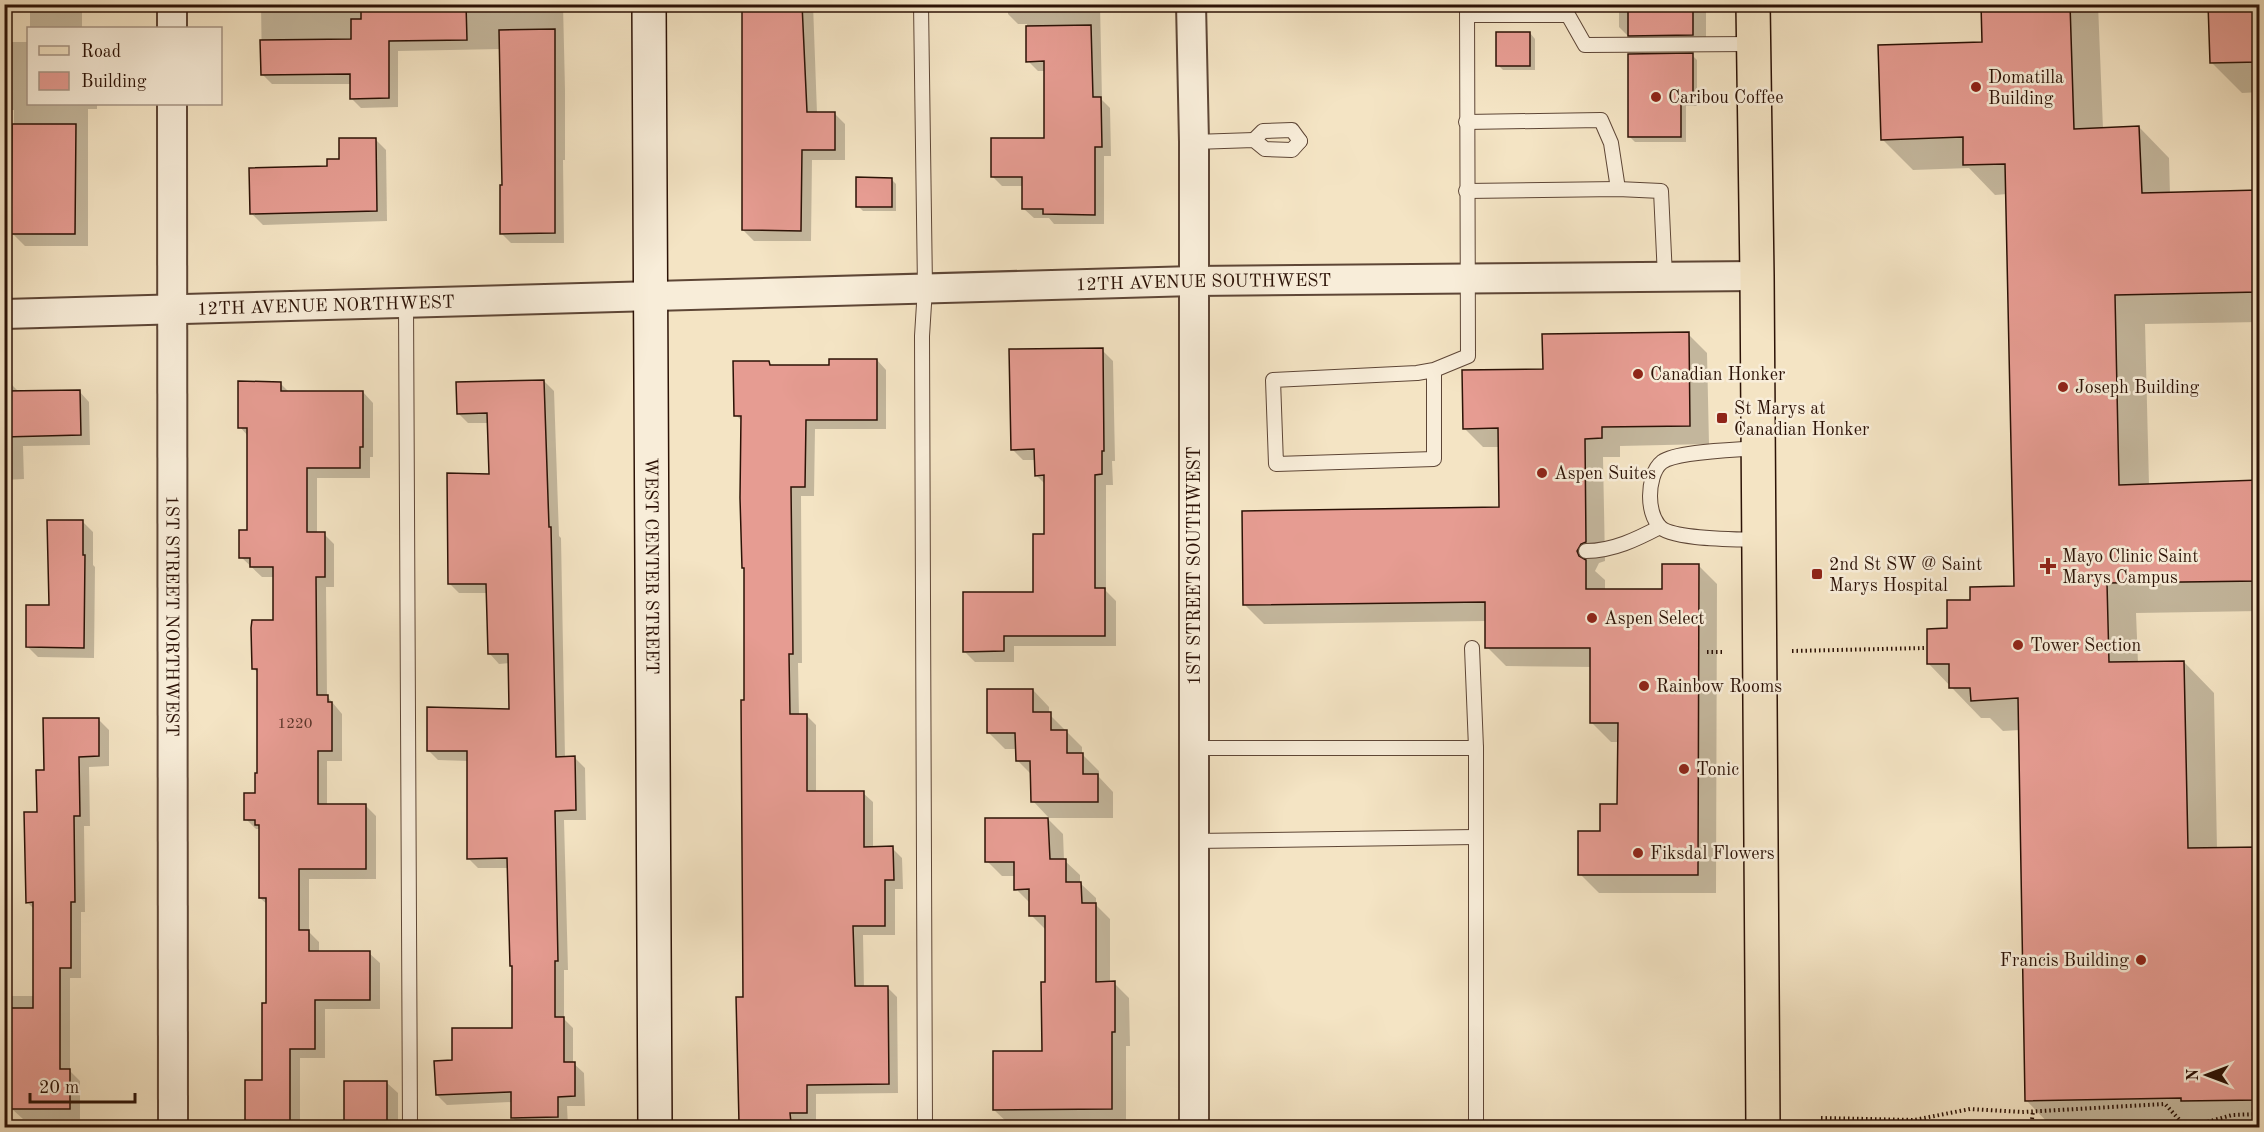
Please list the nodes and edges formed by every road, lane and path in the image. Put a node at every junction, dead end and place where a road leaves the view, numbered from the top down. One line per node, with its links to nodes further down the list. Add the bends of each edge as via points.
1 (172, 4): 7 (street)
2 (649, 4): 20 (street, WEST CENTER STREET)
3 (921, 4): 19 (lane)
4 (1191, 4): 12 (street, 1ST STREET SOUTHWEST)
5 (1753, 4): 8 (main road)
6 (1467, 10): 8 (lane, via 1568,15 1585,45); 10 (lane)
7 (172, 27)
8 (1753, 44): 15 (main road)
9 (172, 105): 22 (street, 1ST STREET NORTHWEST)
10 (1466, 122): 13 (lane, via 1601,120 1611,142); 14 (lane)
11 (1306, 141): 12 (lane, via 1292,130 1263,131 1254,140)
12 (1194, 142): 18 (street, 1ST STREET SOUTHWEST)
13 (1618, 189): 14 (lane); 16 (lane, via 1661,191)
14 (1466, 191): 17 (lane)
15 (1757, 276): 16 (street, 12TH AVENUE SOUTHWEST); 25 (main road)
16 (1665, 277): 17 (street, 12TH AVENUE SOUTHWEST)
17 (1466, 278): 18 (street, 12TH AVENUE SOUTHWEST); 24 (lane, via 1468,356)
18 (1194, 281): 19 (street, 12TH AVENUE SOUTHWEST); 32 (street, 1ST STREET SOUTHWEST)
19 (925, 288): 20 (street, 12TH AVENUE SOUTHWEST); 44 (lane)
20 (650, 296): 21 (street, 12TH AVENUE NORTHWEST); 43 (street, WEST CENTER STREET)
21 (405, 303): 22 (street, 12TH AVENUE NORTHWEST); 42 (lane)
22 (171, 310): 23 (street, 12TH AVENUE NORTHWEST); 41 (street, 1ST STREET NORTHWEST)
23 (4, 314)
24 (1434, 370): 24 (lane, via 1273,380 1276,464 1434,459)
25 (1758, 448): 26 (lane, via 1680,456 1662,462 1652,476 1650,493 1651,509); 27 (main road)
26 (1660, 527): 27 (lane, via 1676,535); 28 (lane, via 1631,542)
27 (1758, 540): 47 (main road)
28 (1586, 551)
29 (1472, 648): 33 (lane)
30 (1924, 648): 31 (path)
31 (1832, 650)
32 (1194, 748): 33 (lane); 35 (street, 1ST STREET SOUTHWEST)
33 (1476, 748): 34 (lane)
34 (1475, 837): 35 (lane); 46 (lane)
35 (1194, 841): 45 (street, 1ST STREET SOUTHWEST)
36 (2033, 1111): 39 (path, via 1970,1109); 40 (path, via 2165,1104); 49 (path)
37 (2259, 1114): 40 (path, via 2232,1115)
38 (1821, 1118): 39 (path)
39 (1914, 1120): 48 (path)
40 (2186, 1127)
41 (173, 1128)
42 (410, 1128)
43 (655, 1128)
44 (924, 1128)
45 (1194, 1128)
46 (1476, 1128)
47 (1763, 1128)
48 (1920, 1128)
49 (2031, 1128)

